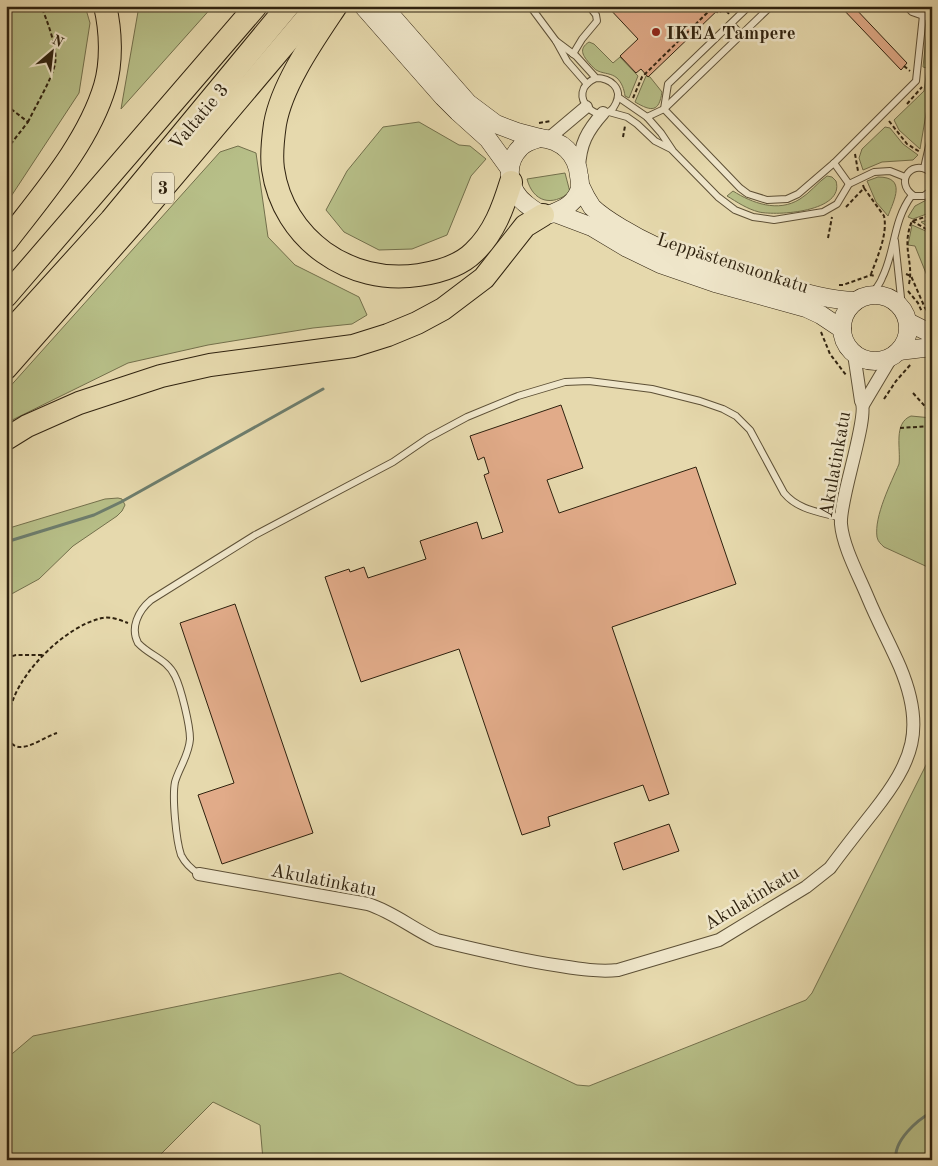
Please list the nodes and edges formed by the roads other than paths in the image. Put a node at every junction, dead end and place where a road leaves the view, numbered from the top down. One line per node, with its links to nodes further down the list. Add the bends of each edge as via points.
1 (106, 6): 43 (highway, via 109,59 105,86 94,113 82,138)
2 (239, 6): 22 (highway)
3 (256, 6): 22 (highway, Valtatie 3)
4 (288, 6): 50 (highway, Valtatie 3, via 111,220)
5 (363, 6): 35 (main road, via 443,97 488,139)
6 (383, 6): 29 (main road, via 468,103 496,124)
7 (530, 6): 18 (lane)
8 (589, 6): 19 (lane, via 597,21)
9 (749, 6): 16 (lane)
10 (771, 6): 17 (lane)
11 (906, 6): 14 (lane)
12 (924, 6): 14 (lane)
13 (328, 8): 35 (highway, via 290,81 274,136 273,168 284,204 305,236 319,250 350,267 382,276 415,276 446,269 481,245 503,208); 54 (highway, 3)
14 (923, 16): 15 (lane); 31 (lane, via 916,81)
15 (932, 19)
16 (731, 24): 17 (lane); 25 (lane, via 668,84)
17 (742, 35): 25 (lane)
18 (556, 41): 19 (lane); 21 (lane)
19 (573, 54): 20 (lane)
20 (596, 78): 21 (lane); 23 (lane, via 612,82)
21 (586, 84): 24 (lane, via 583,92)
22 (178, 95): 45 (highway, Valtatie 3)
23 (618, 97): 26 (lane, via 615,105); 27 (lane)
24 (586, 107): 26 (lane, via 591,111); 29 (street)
25 (664, 109): 27 (lane); 31 (lane, via 740,188 757,198 787,199 798,194)
26 (606, 112): 30 (lane, via 627,117 655,141); 32 (street, via 586,134)
27 (647, 117): 30 (lane)
28 (932, 134): 33 (lane)
29 (544, 138): 32 (main road, via 567,148); 35 (main road, via 520,148 513,157)
30 (673, 151): 37 (lane, via 718,197 735,210 753,217 774,220 823,212 837,204)
31 (834, 163): 37 (lane)
32 (579, 168): 38 (main road)
33 (924, 168): 34 (lane); 36 (lane, via 914,168)
34 (932, 174)
35 (510, 175): 41 (main road, via 515,193 524,202)
36 (906, 177): 37 (lane, via 890,171 874,172); 40 (lane, via 906,188)
37 (849, 184)
38 (581, 187): 41 (main road, via 569,205); 46 (main road, Leppästensuonkatu, via 601,215 671,254 818,296)
39 (932, 190): 40 (lane, via 924,196)
40 (912, 195): 42 (lane, via 903,206)
41 (549, 214): 48 (main road, Leppästensuonkatu, via 592,227 660,264 806,308); 56 (highway, via 525,226 484,278 417,324 353,346 210,365 161,376 79,403)
42 (895, 237): 44 (lane, via 882,278); 47 (lane)
43 (6, 242)
44 (872, 295): 46 (main road); 47 (main road, via 889,297)
45 (6, 296)
46 (855, 301): 48 (main road, via 845,314)
47 (906, 307): 49 (main road); 53 (main road, via 907,338)
48 (842, 329): 52 (main road, via 843,338)
49 (932, 334)
50 (6, 336)
51 (932, 347): 53 (main road)
52 (854, 354): 53 (main road, via 871,361); 55 (street, Akulatinkatu)
53 (895, 355): 55 (street, Akulatinkatu)
54 (6, 368)
55 (864, 405): 57 (street, Akulatinkatu)
56 (6, 439)
57 (841, 518): 58 (street, Akulatinkatu, via 845,542 906,684 913,718 909,752 897,780 830,868 806,887 719,940 618,970 590,970 522,960 437,940 389,912 368,904); 58 (lane, via 804,508 790,500 750,430 736,416 700,400 652,389 590,381 565,382 518,396 467,417 428,438 393,462 255,535 151,600 140,611 135,626 138,644 168,666 180,687 190,738 175,783 178,838 184,861)
58 (199, 874)

